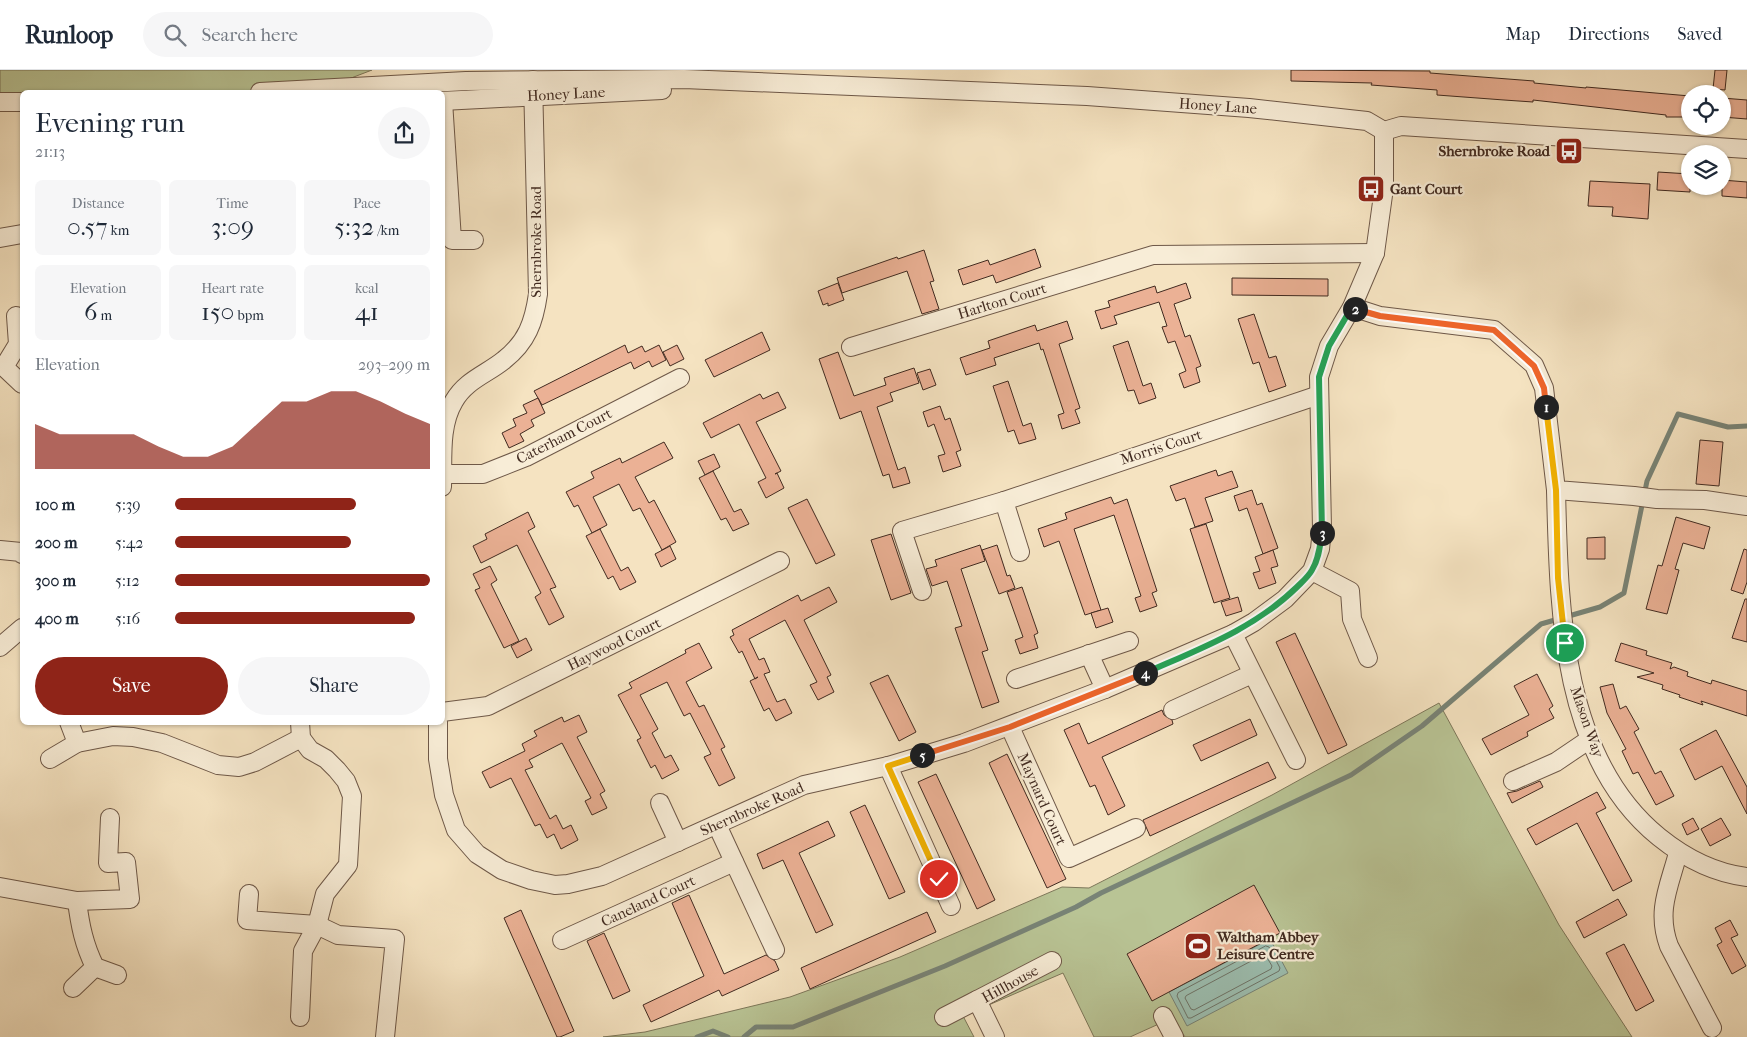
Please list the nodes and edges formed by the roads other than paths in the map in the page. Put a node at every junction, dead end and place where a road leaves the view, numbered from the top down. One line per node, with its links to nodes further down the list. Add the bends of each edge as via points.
1 (534, 88): 2 (street, Honey Lane); 3 (street, Honey Lane); 6 (street, Honey Lane, via 673,90 684,79 1087,96 1250,108 1367,121); 20 (street, Shernbroke Road, via 538,294 534,318 514,351 471,380 454,401 446,422)
2 (392, 90)
3 (445, 101)
4 (0, 102): 5 (street)
5 (20, 102)
6 (1384, 131): 8 (street, via 1400,126); 12 (street, Shernbroke Road, via 1384,188)
7 (445, 132): 11 (street, via 452,240)
8 (1747, 148)
9 (20, 234): 10 (street)
10 (0, 238)
11 (474, 240)
12 (1375, 253): 13 (street, Shernbroke Road); 15 (street, Harlton Court, via 1153,255)
13 (1352, 307): 19 (street, Shernbroke Road, via 1329,346 1319,377); 22 (street, Mason Way, via 1380,316 1494,330 1534,366 1544,388)
14 (16, 316): 16 (street, via 18,344)
15 (851, 347)
16 (2, 367): 18 (street)
17 (680, 378): 21 (street, Caterham Court, via 526,457 482,474)
18 (20, 382)
19 (1319, 395): 23 (street, Morris Court); 29 (street, Shernbroke Road, via 1322,529 1320,549)
20 (445, 439)
21 (445, 474)
22 (1556, 490): 24 (street); 46 (street, Mason Way, via 1558,578 1566,653)
23 (1004, 500): 27 (street); 30 (street, Morris Court, via 902,531)
24 (1747, 506)
25 (0, 550): 26 (street)
26 (20, 552)
27 (1020, 552)
28 (780, 561): 41 (street, Haywood Court, via 488,706)
29 (1312, 571): 32 (street, Shernbroke Road, via 1285,598); 36 (street, via 1350,591 1352,619)
30 (922, 591)
31 (20, 630): 34 (street)
32 (1233, 634): 37 (street); 39 (street, Shernbroke Road)
33 (1129, 641): 35 (street)
34 (0, 647)
35 (1089, 654): 38 (street); 39 (street)
36 (1368, 658)
37 (1252, 674): 40 (street); 49 (street)
38 (1016, 679)
39 (1105, 689): 44 (street, Shernbroke Road)
40 (1173, 710)
41 (445, 712)
42 (70, 725): 47 (street)
43 (438, 725): 56 (street, Shernbroke Road, via 438,759 444,795 456,830 477,854 502,870 531,880 568,884 602,876)
44 (1010, 727): 50 (street, Shernbroke Road); 55 (street, Maynard Court, via 1069,858)
45 (300, 730): 47 (street, via 255,762 239,767 218,765 162,743 133,737 113,736); 64 (street, via 310,750 326,759 346,781 352,796 348,864 325,894)
46 (1590, 739): 51 (street, via 1556,762); 57 (street, Mason Way, via 1630,809)
47 (77, 743): 48 (street)
48 (50, 759)
49 (1296, 760)
50 (888, 766): 54 (street, Shernbroke Road, via 804,785); 63 (street)
51 (1513, 781)
52 (660, 803): 56 (street)
53 (110, 818): 62 (street, via 108,863 126,862 130,899)
54 (717, 825): 56 (street, Shernbroke Road); 58 (street)
55 (1136, 828)
56 (678, 842)
57 (1678, 853): 59 (street, Mason Way, via 1712,869); 75 (street, via 1662,917 1664,933)
58 (734, 862): 65 (street, Caneland Court); 66 (street)
59 (1747, 877)
60 (0, 887): 62 (street)
61 (248, 894): 64 (street, via 247,920)
62 (77, 901): 68 (street, via 80,930)
63 (951, 906)
64 (317, 925): 73 (street, via 303,951); 76 (street, via 338,935 396,939)
65 (562, 940)
66 (776, 950)
67 (1052, 962): 71 (street, Hillhouse)
68 (95, 966): 69 (street); 70 (street)
69 (116, 975)
70 (73, 988)
71 (977, 1000): 74 (street); 77 (street, Hillhouse)
72 (1163, 1016): 78 (street)
73 (300, 1017)
74 (944, 1017)
75 (1712, 1028)
76 (385, 1037)
77 (995, 1037)
78 (1174, 1037)

